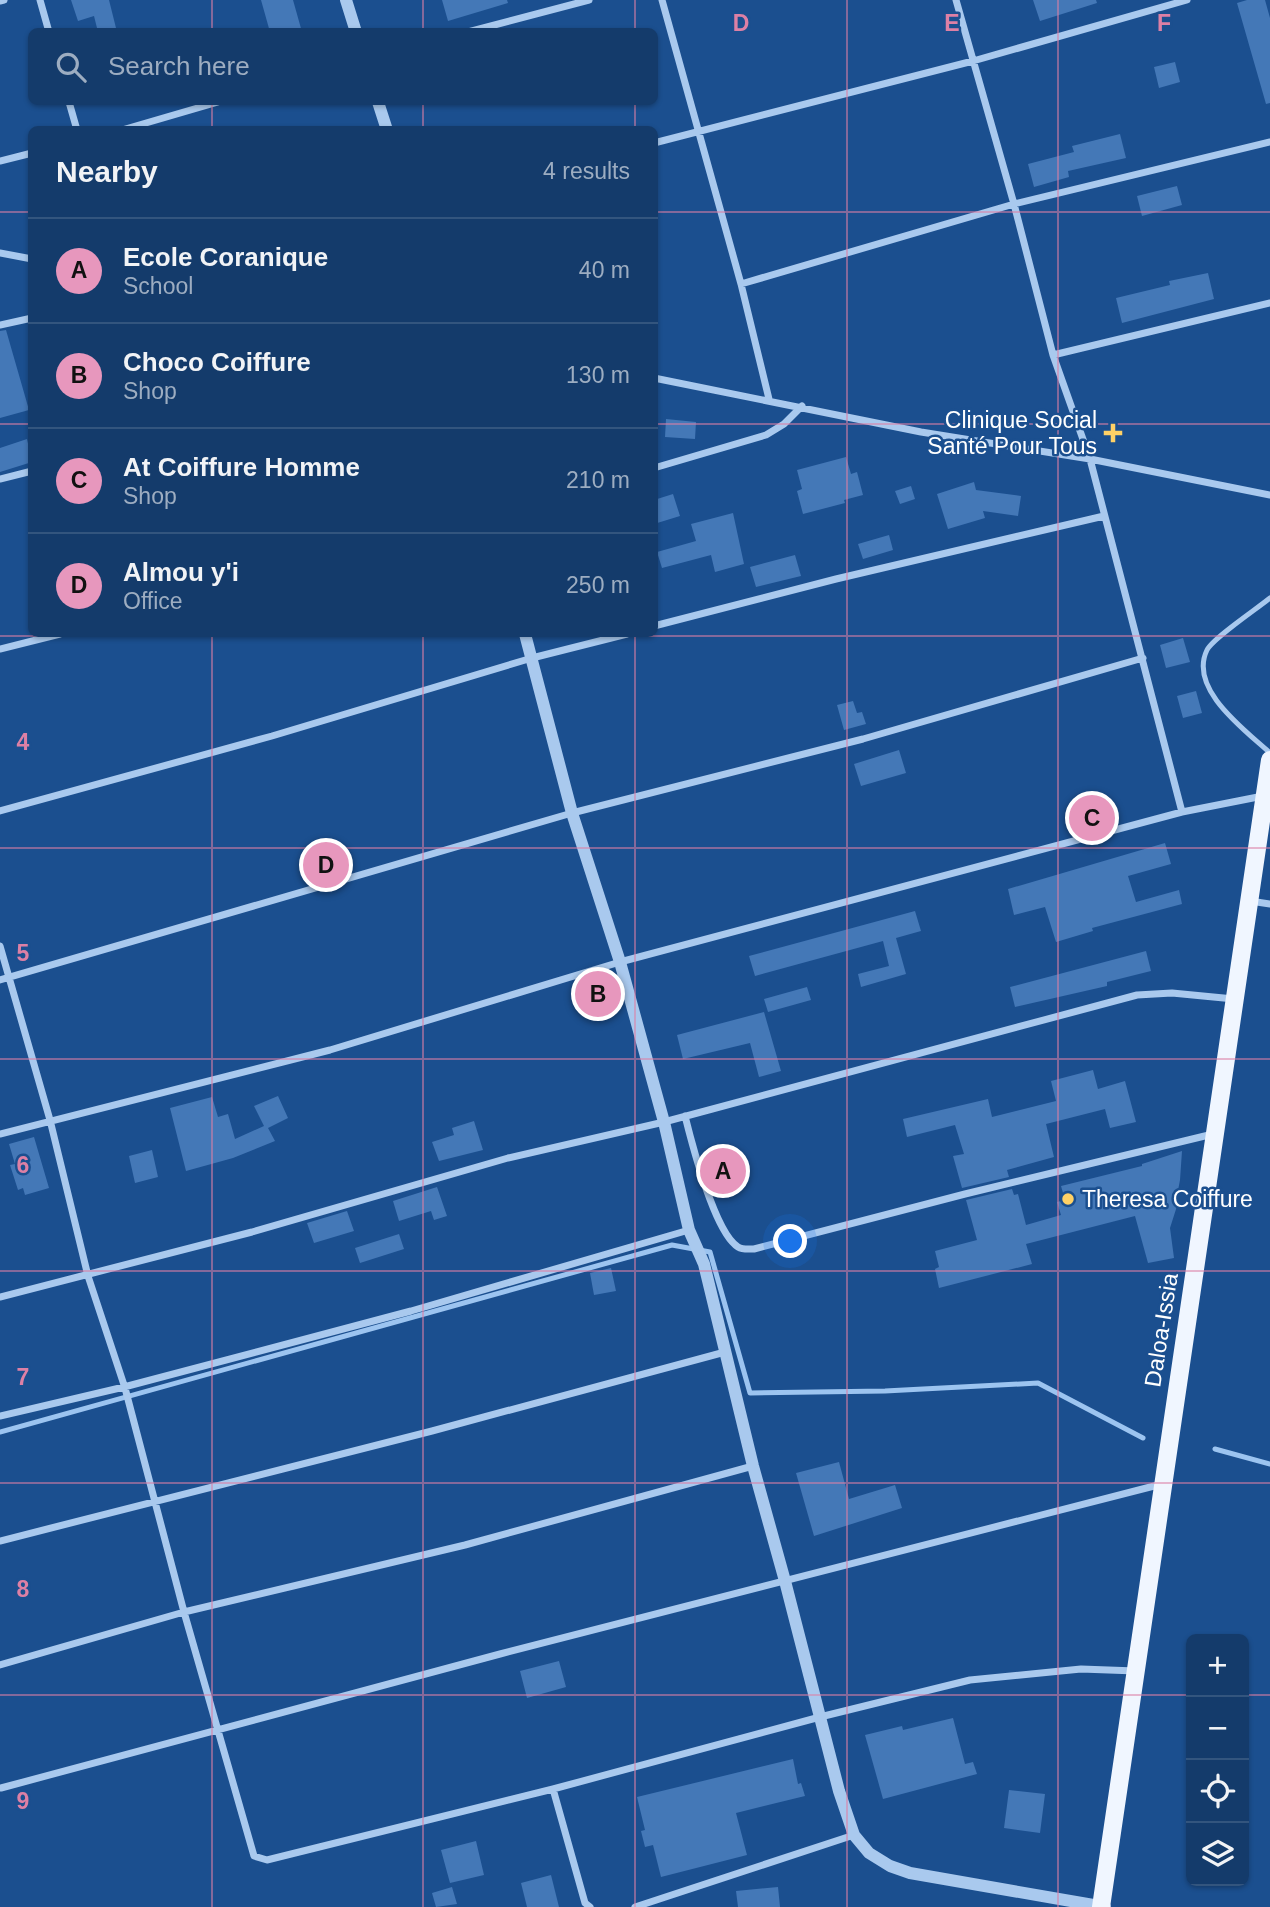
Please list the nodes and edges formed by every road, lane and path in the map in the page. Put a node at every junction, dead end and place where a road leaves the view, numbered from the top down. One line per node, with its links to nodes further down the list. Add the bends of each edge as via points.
1 (40, 0): 7 (street)
2 (346, 0): 8 (street)
3 (589, 0): 9 (street)
4 (662, 0): 17 (street)
5 (956, 0): 10 (street)
6 (1187, 0): 10 (street)
7 (48, 28)
8 (355, 28)
9 (483, 28)
10 (973, 61): 17 (street); 22 (street)
11 (70, 105): 14 (street)
12 (208, 105): 15 (street)
13 (379, 105): 16 (street)
14 (76, 126)
15 (136, 126)
16 (386, 126)
17 (698, 133): 18 (street); 25 (street)
18 (658, 142)
19 (1270, 142): 22 (street)
20 (28, 154): 21 (street)
21 (0, 161)
22 (1014, 204): 25 (street); 29 (street)
23 (0, 253): 24 (street)
24 (28, 258)
25 (741, 284): 31 (street)
26 (1270, 303): 29 (street)
27 (28, 319): 28 (street)
28 (0, 325)
29 (1053, 355): 33 (street)
30 (658, 379): 31 (street)
31 (769, 400): 32 (street)
32 (802, 407): 33 (street); 34 (street, via 765,435)
33 (1090, 460): 37 (street); 38 (street)
34 (658, 467)
35 (28, 472): 36 (street)
36 (0, 479)
37 (1270, 495)
38 (1104, 516): 40 (street); 46 (street)
39 (1270, 598): 47 (lane, via 1208,648 1203,672 1219,706)
40 (658, 625)
41 (48, 637): 44 (street)
42 (526, 637): 45 (street)
43 (615, 637): 45 (street)
44 (0, 649)
45 (532, 658): 50 (street); 52 (street)
46 (1143, 658): 51 (street); 52 (street, via 863,739)
47 (1270, 753)
48 (1270, 760): 49 (main road, Daloa-Issia)
49 (1265, 796): 51 (street); 53 (main road, Daloa-Issia)
50 (0, 811)
51 (1182, 812): 56 (street)
52 (572, 813): 56 (street); 57 (street)
53 (1250, 901): 54 (street); 59 (main road, Daloa-Issia)
54 (1270, 904)
55 (0, 946): 57 (street)
56 (620, 962): 61 (street, via 330,1050); 62 (street)
57 (9, 978): 58 (street); 61 (street)
58 (0, 980)
59 (1236, 999): 60 (street, via 1138,995); 63 (main road, Daloa-Issia)
60 (685, 1116): 62 (street); 63 (street, via 702,1180 731,1242 741,1249)
61 (50, 1120): 64 (street); 66 (street)
62 (664, 1122): 65 (street); 66 (street, via 508,1158)
63 (1216, 1133): 72 (main road, Daloa-Issia)
64 (0, 1134)
65 (691, 1234): 68 (street, via 703,1261); 69 (street)
66 (88, 1276): 67 (street); 69 (street)
67 (0, 1297)
68 (725, 1352): 71 (street); 73 (street)
69 (125, 1387): 70 (street); 73 (street)
70 (0, 1416)
71 (753, 1466): 75 (street); 76 (street, via 465,1545)
72 (1163, 1484): 75 (street); 78 (main road, Daloa-Issia)
73 (155, 1503): 74 (street); 76 (street)
74 (0, 1541)
75 (785, 1581): 79 (street); 80 (street)
76 (184, 1612): 77 (street); 80 (street)
77 (0, 1665)
78 (1137, 1671): 79 (street, via 1081,1669 970,1680); 86 (main road, Daloa-Issia)
79 (820, 1717): 82 (street); 83 (street)
80 (218, 1729): 81 (street); 82 (street, via 250,1846 254,1856 267,1860)
81 (1, 1788)
82 (553, 1789): 84 (street, via 585,1903)
83 (854, 1835): 85 (street); 86 (street, via 869,1853 910,1873)
84 (590, 1907)
85 (635, 1907)
86 (1102, 1907)

